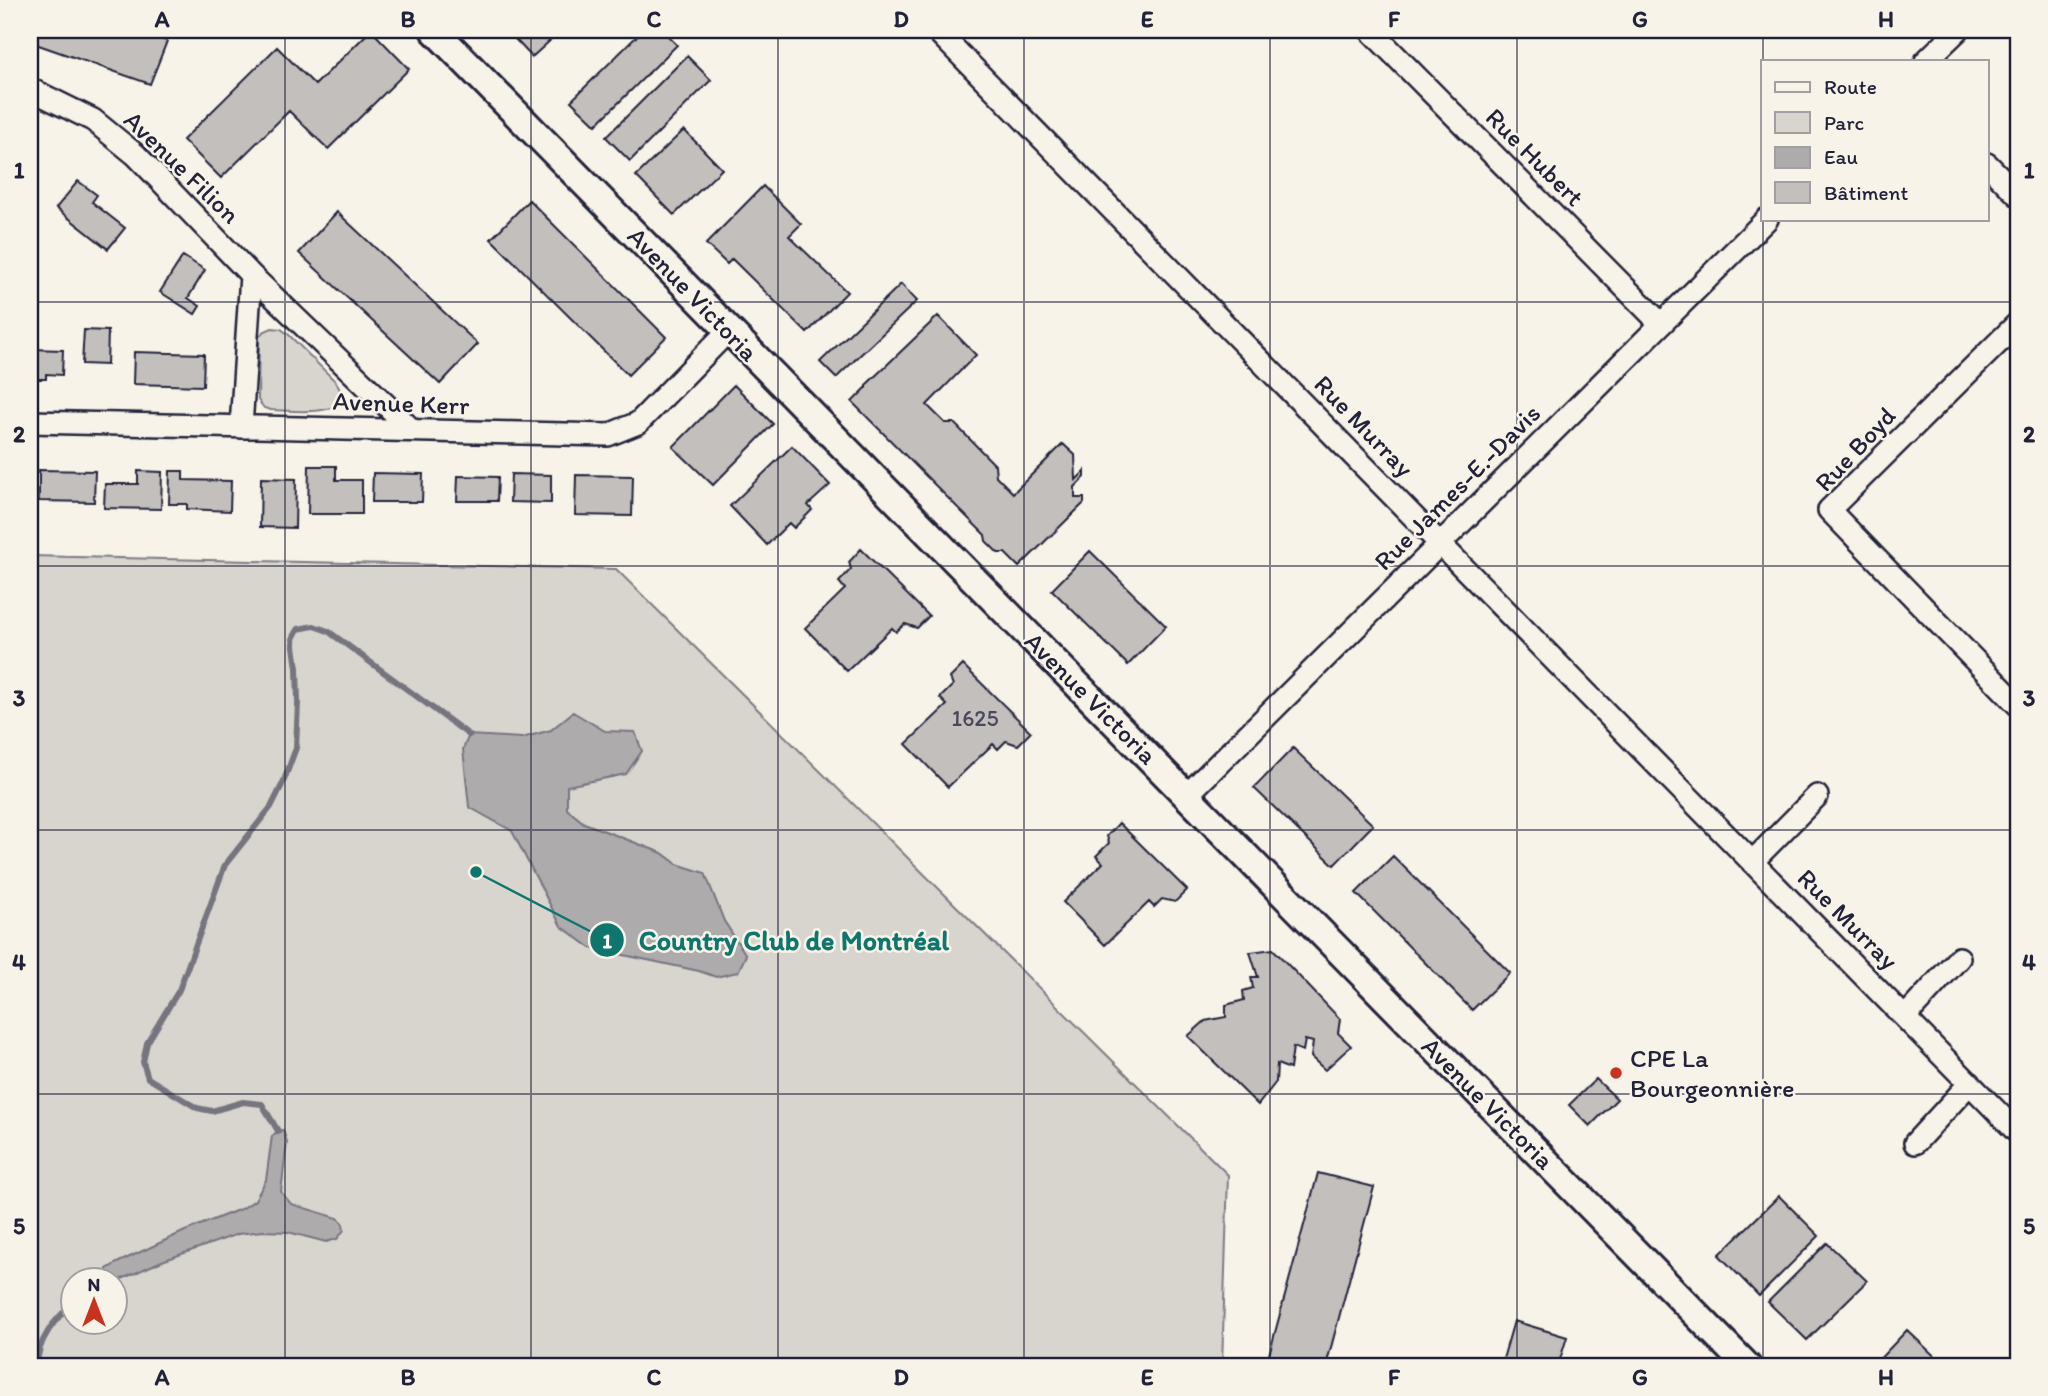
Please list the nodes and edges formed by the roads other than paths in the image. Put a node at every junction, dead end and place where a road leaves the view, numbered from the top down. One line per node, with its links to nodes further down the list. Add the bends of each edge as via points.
1 (434, 30): 12 (street, Avenue Victoria)
2 (936, 30): 17 (street, Rue Murray)
3 (1370, 30): 11 (street, Rue Hubert)
4 (1958, 30): 5 (street)
5 (1927, 60)
6 (30, 89): 10 (street, Avenue Filion, via 93,120 136,155)
7 (1988, 165): 8 (street)
8 (2018, 195)
9 (1766, 220): 11 (street, Rue James-E.-Davis)
10 (251, 275): 15 (street); 16 (street, Avenue Filion)
11 (1661, 324): 17 (street, Rue James-E.-Davis)
12 (729, 330): 16 (street, Avenue Kerr, via 638,423 608,435); 19 (street, Avenue Victoria)
13 (2013, 338): 18 (street, Rue Boyd, via 1829,510)
14 (30, 422): 15 (street, Avenue Kerr)
15 (241, 427): 16 (street, Avenue Kerr)
16 (412, 430)
17 (1440, 544): 19 (street, Rue James-E.-Davis); 21 (street, Rue Murray)
18 (2018, 705)
19 (1187, 795): 27 (street, Avenue Victoria)
20 (1817, 796): 21 (street)
21 (1752, 862): 23 (street, Rue Murray)
22 (1959, 958): 23 (street)
23 (1905, 1017): 24 (street, Rue Murray)
24 (1970, 1083): 25 (street, Rue Murray); 26 (street)
25 (2018, 1133)
26 (1914, 1143)
27 (1747, 1366)

